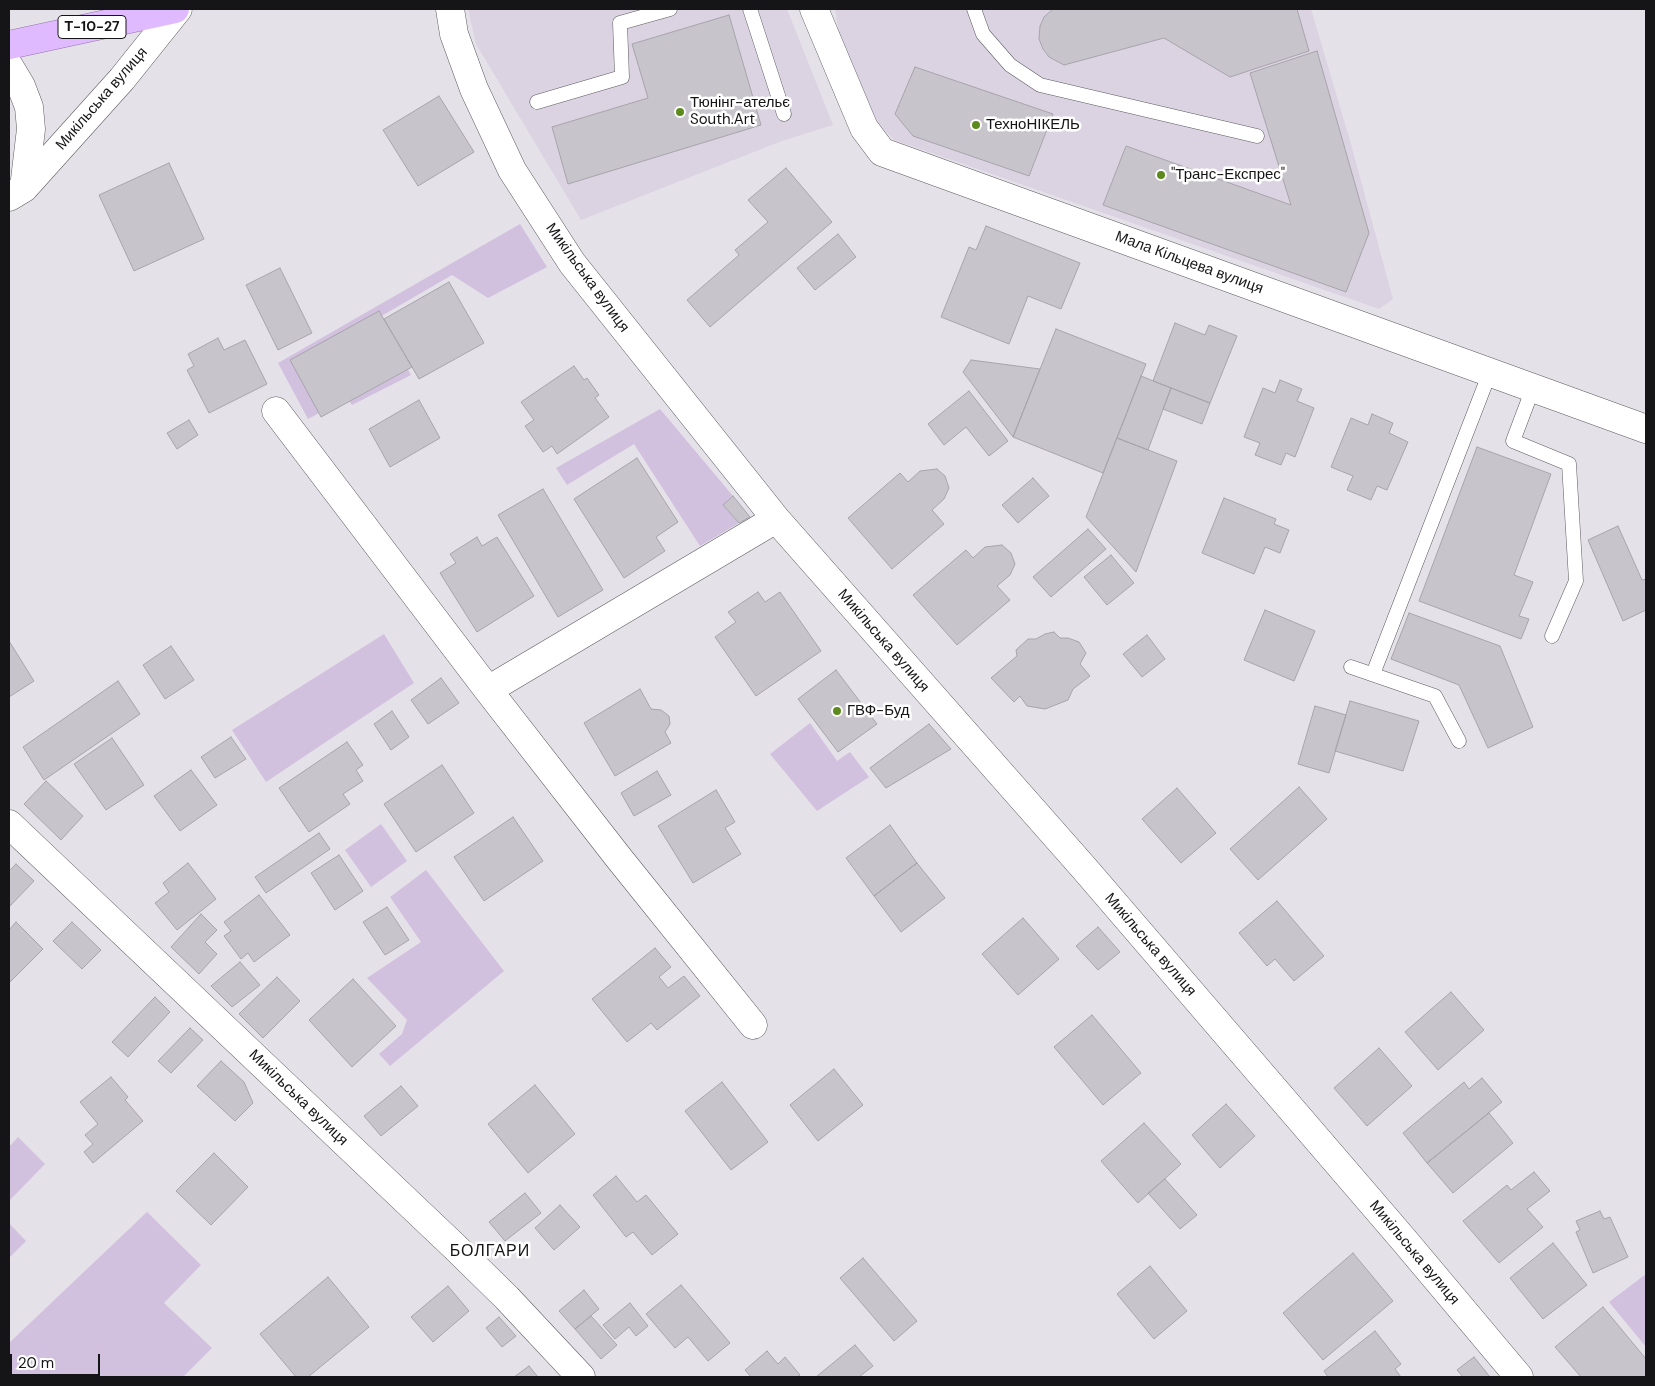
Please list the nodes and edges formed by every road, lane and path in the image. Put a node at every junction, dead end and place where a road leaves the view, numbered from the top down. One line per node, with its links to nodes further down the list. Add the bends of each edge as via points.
1 (177, 9): 7 (highway, Т-10-27); 12 (street, Микільська вулиця, via 122,79)
2 (450, 9): 17 (street, Микільська вулиця, via 454,34 474,90 512,170 572,263)
3 (670, 9): 9 (lane, via 620,23 622,77)
4 (750, 9): 10 (lane)
5 (814, 9): 13 (street, Мала Кільцева вулиця, via 864,128 882,152)
6 (974, 9): 11 (lane, via 984,34 999,53 1040,86)
7 (9, 45)
8 (9, 66): 12 (street, Микільська вулиця, via 29,107 31,129)
9 (537, 102)
10 (784, 114)
11 (1257, 136)
12 (16, 192)
13 (1490, 372): 14 (street, Мала Кільцева вулиця); 20 (lane)
14 (1533, 388): 16 (street, Мала Кільцева вулиця); 18 (lane, via 1513,441 1569,464 1576,581)
15 (276, 411): 21 (street)
16 (1646, 429)
17 (776, 519): 21 (street); 26 (street, Микільська вулиця, via 1084,868)
18 (1552, 636)
19 (1351, 667): 20 (lane)
20 (1373, 674): 22 (lane, via 1434,696)
21 (488, 690): 24 (street)
22 (1459, 741)
23 (9, 824): 25 (street, Микільська вулиця, via 455,1247)
24 (753, 1025)
25 (582, 1377)
26 (1519, 1377)

